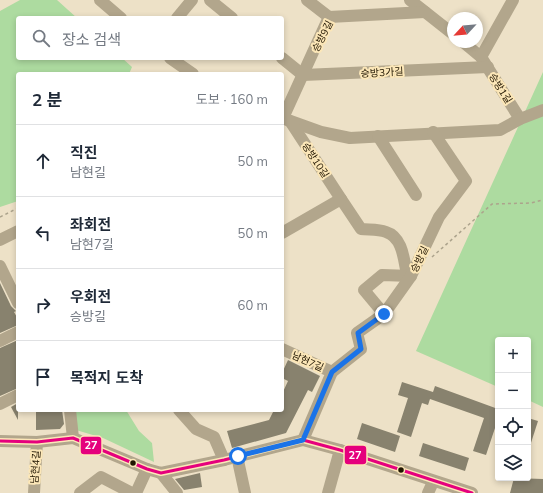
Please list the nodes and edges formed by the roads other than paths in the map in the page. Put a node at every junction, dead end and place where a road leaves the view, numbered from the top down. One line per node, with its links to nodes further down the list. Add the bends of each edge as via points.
1 (100, 0): 8 (street)
2 (192, 0): 9 (street)
3 (210, 0): 10 (street)
4 (307, 0): 11 (street)
5 (410, 0): 7 (street)
6 (513, 0): 16 (street)
7 (425, 12): 11 (street, 승방9길); 12 (street)
8 (119, 16)
9 (179, 16)
10 (230, 16)
11 (329, 17): 18 (street, 승방9길)
12 (447, 29)
13 (469, 48): 16 (street, 승방1길)
14 (173, 60): 17 (street)
15 (284, 60): 18 (street)
16 (484, 62): 18 (street, 승방3가길); 21 (street, 승방1길)
17 (190, 72)
18 (303, 75): 20 (street, 승방9길)
19 (543, 110): 21 (street)
20 (285, 119): 23 (street, via 321,132 350,138); 25 (street, 승방10길)
21 (520, 119): 22 (street, via 500,130)
22 (432, 132): 23 (street); 30 (street, 승방길, via 466,181 439,217)
23 (378, 136): 24 (street)
24 (416, 195)
25 (341, 199): 27 (street); 30 (street, 승방10길, via 361,229 384,231 392,236 401,247)
26 (16, 232): 28 (street)
27 (284, 232)
28 (0, 240)
29 (0, 266): 31 (street)
30 (409, 275): 32 (street, 승방길); 32 (street, via 382,275 364,290)
31 (16, 299)
32 (384, 314): 36 (street, 승방길, via 358,333 361,349)
33 (16, 333): 34 (street)
34 (0, 341)
35 (284, 350): 36 (street, 남현7길)
36 (332, 372): 42 (street, 남현7길)
37 (16, 397): 38 (street)
38 (0, 404)
39 (70, 412): 41 (street)
40 (181, 412): 47 (street, via 196,429 214,437)
41 (73, 438): 44 (street); 48 (street)
42 (303, 440): 45 (street); 46 (street)
43 (0, 441): 44 (street)
44 (37, 442): 51 (street, 남현4길)
45 (340, 450): 50 (street); 57 (street)
46 (238, 456): 47 (street); 56 (street)
47 (224, 460): 49 (street)
48 (147, 469): 49 (street); 54 (street)
49 (162, 473): 55 (street)
50 (430, 487): 58 (street)
51 (33, 493)
52 (80, 493): 53 (street, via 101,477)
53 (132, 493)
54 (136, 493)
55 (177, 493)
56 (245, 493)
57 (328, 493)
58 (472, 493)

